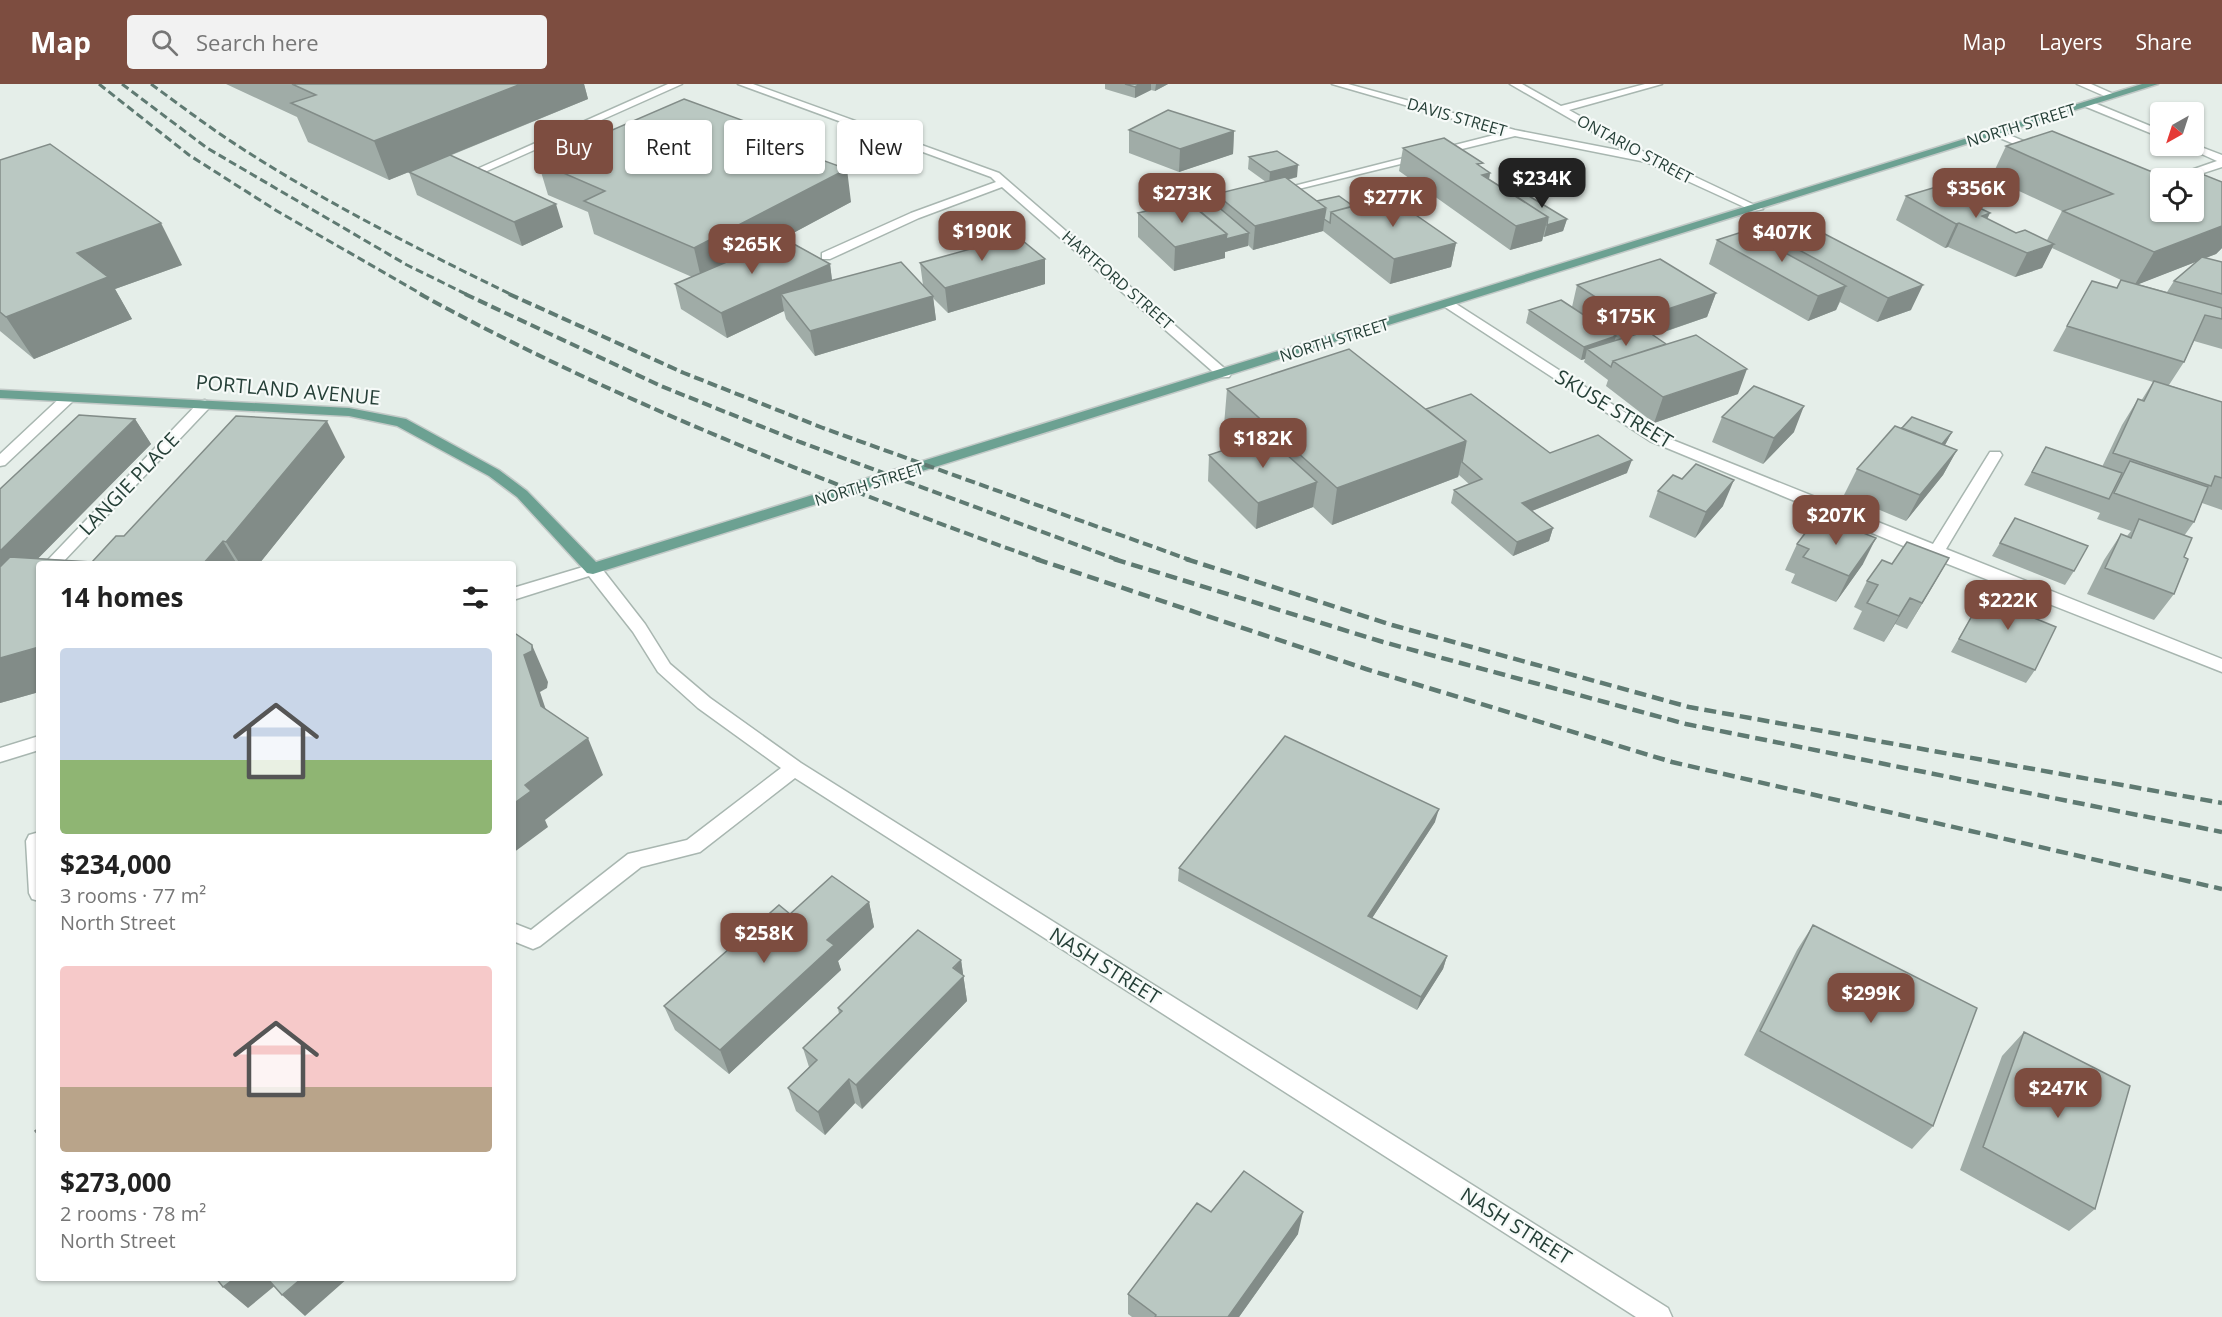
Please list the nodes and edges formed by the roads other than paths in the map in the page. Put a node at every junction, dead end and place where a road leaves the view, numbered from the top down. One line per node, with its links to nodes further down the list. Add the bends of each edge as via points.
1 (677, 84): 19 (street)
2 (743, 84): 20 (street, HARTFORD STREET, via 980,168)
3 (1337, 84): 12 (street, DAVIS STREET)
4 (1515, 84): 10 (street, ONTARIO STREET)
5 (1657, 84): 10 (street)
6 (2082, 84): 8 (street)
7 (2153, 84): 8 (main road, NORTH STREET)
8 (2113, 96): 9 (main road, NORTH STREET)
9 (2088, 104): 11 (street); 13 (main road, NORTH STREET)
10 (1562, 109): 16 (street, ONTARIO STREET)
11 (2150, 130)
12 (1514, 133): 16 (street, DAVIS STREET); 21 (street)
13 (1997, 133): 15 (street); 22 (main road, NORTH STREET)
14 (2204, 153): 17 (street)
15 (2051, 156)
16 (1649, 159): 22 (street, ONTARIO STREET)
17 (2222, 161): 18 (street)
18 (2204, 168)
19 (483, 169)
20 (1006, 182): 23 (street, via 888,226); 25 (street, HARTFORD STREET)
21 (1286, 191)
22 (1757, 209): 24 (main road, NORTH STREET)
23 (826, 256)
24 (1450, 304): 25 (main road, NORTH STREET); 31 (street, SKUSE STREET, via 1654,438)
25 (1224, 374): 33 (main road, NORTH STREET)
26 (0, 394): 27 (main road, PORTLAND AVENUE)
27 (68, 398): 28 (main road, PORTLAND AVENUE); 30 (street)
28 (205, 404): 32 (street, LANGIE PLACE); 33 (main road, PORTLAND AVENUE, via 349,412 401,422 494,473 522,494)
29 (1995, 455): 31 (street)
30 (0, 462)
31 (1936, 553): 35 (street, SKUSE STREET)
32 (55, 561)
33 (593, 569): 34 (street, NORTH STREET); 38 (street, NASH STREET, via 664,668 704,703)
34 (516, 593)
35 (2222, 666)
36 (36, 744): 37 (street)
37 (0, 755)
38 (794, 768): 39 (street, via 693,846 635,860 533,940); 40 (street, NASH STREET)
39 (516, 933)
40 (1659, 1317)

